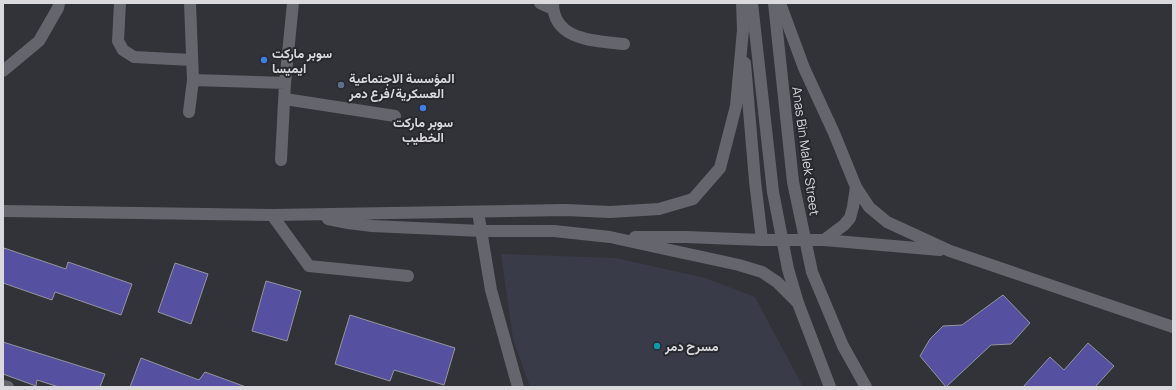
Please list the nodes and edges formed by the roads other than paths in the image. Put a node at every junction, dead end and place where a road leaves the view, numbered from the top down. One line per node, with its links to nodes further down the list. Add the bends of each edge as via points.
1 (59, 3): 14 (street, via 39,41)
2 (120, 3): 13 (street, via 118,42 123,50 134,57)
3 (190, 3): 13 (street)
4 (293, 3): 16 (street)
5 (540, 3): 10 (street)
6 (742, 3): 11 (street)
7 (752, 3): 32 (street, via 773,192 788,268)
8 (774, 3): 38 (street, Anas Bin Malek Street, via 793,182 812,272 843,346)
9 (780, 3): 21 (street, via 804,68)
10 (553, 6): 12 (street, via 560,24 568,33 584,40)
11 (742, 30): 23 (street, via 736,106 720,168 693,199 659,209 635,211); 28 (street)
12 (624, 44)
13 (192, 60): 15 (street)
14 (3, 71)
15 (192, 80): 16 (street); 18 (street)
16 (285, 83): 17 (street)
17 (284, 99): 19 (street); 20 (street)
18 (189, 112)
19 (395, 116)
20 (281, 160)
21 (856, 187): 29 (street, via 850,218); 30 (street, via 869,207 887,222)
22 (3, 211): 25 (street)
23 (478, 212): 24 (street); 26 (street)
24 (318, 214): 25 (street); 26 (street, via 336,221 372,226)
25 (272, 215): 31 (street, via 309,266)
26 (482, 231): 27 (street, via 554,231); 36 (street, via 491,290)
27 (610, 237): 28 (street); 32 (street, via 762,272 777,282)
28 (762, 240): 29 (street)
29 (824, 240): 30 (street)
30 (950, 251): 33 (street)
31 (408, 276)
32 (798, 303): 37 (street)
33 (1173, 327)
34 (3, 386): 35 (street)
35 (8, 387)
36 (518, 387)
37 (830, 387)
38 (866, 387)

